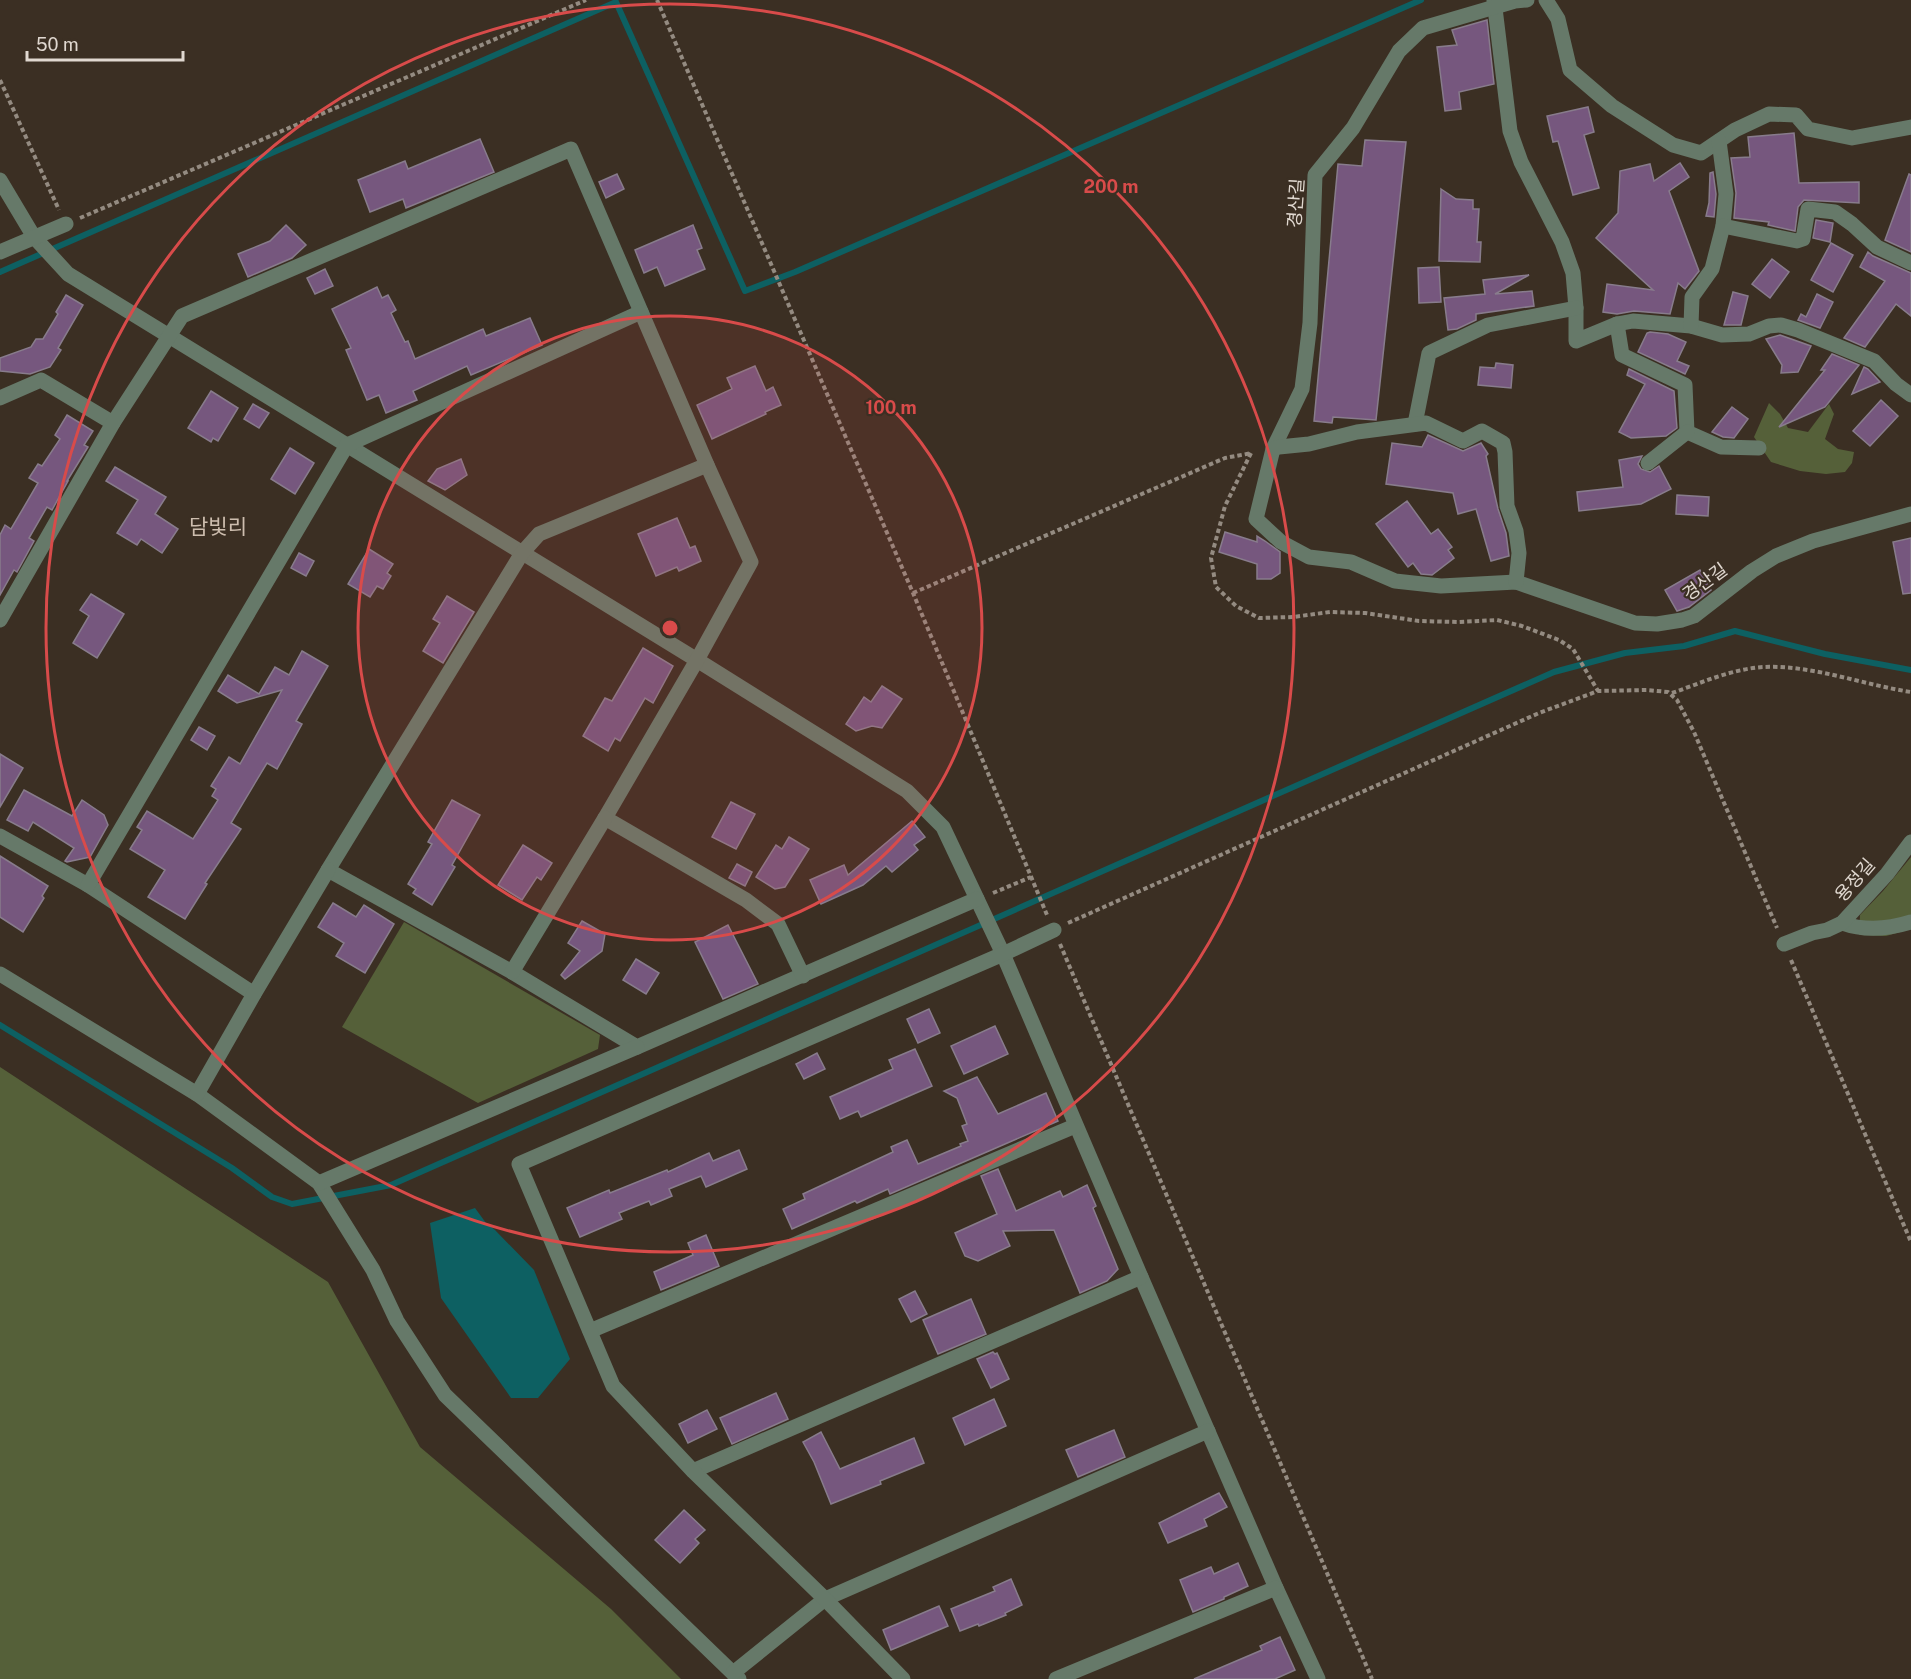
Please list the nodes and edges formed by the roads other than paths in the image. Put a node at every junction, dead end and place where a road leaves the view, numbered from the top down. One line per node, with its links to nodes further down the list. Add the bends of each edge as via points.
1 (1527, 0): 3 (street, 경산길)
2 (1546, 0): 5 (street, via 1558,19 1570,70 1612,106 1673,145 1701,153)
3 (1495, 4): 12 (street, via 1510,131 1521,162 1562,242 1573,273); 24 (street, 경산길, via 1423,28 1399,51 1353,128 1315,175 1310,323 1302,389)
4 (1911, 127): 5 (street, via 1852,138 1808,129 1797,115 1769,114)
5 (1719, 141): 8 (street, via 1726,194)
6 (0, 180): 9 (street)
7 (66, 224): 9 (street)
8 (1723, 226): 11 (street, via 1797,241 1803,239 1808,209 1835,212 1877,247); 15 (street, via 1712,269 1692,297)
9 (34, 237): 10 (street); 16 (street, via 68,274)
10 (0, 252)
11 (1911, 263)
12 (1576, 308): 14 (street, via 1576,341); 20 (street, via 1488,325 1429,354)
13 (641, 312): 16 (street, via 571,149 182,316); 22 (street); 26 (street)
14 (1617, 324): 15 (street, via 1633,321); 21 (street, via 1622,355 1685,385)
15 (1691, 326): 17 (street, via 1722,335 1749,334 1781,325 1798,330 1874,361)
16 (168, 336): 19 (street); 22 (street)
17 (1911, 395)
18 (0, 398): 19 (street, via 41,380)
19 (113, 423): 30 (street)
20 (1415, 424): 24 (street); 29 (street, via 1426,423 1463,441 1482,431 1503,443 1507,506 1519,553)
21 (1687, 432): 23 (street, via 1721,447); 25 (street)
22 (347, 445): 28 (street); 36 (street)
23 (1759, 448)
24 (1273, 449): 29 (street, 경산길, via 1256,519 1281,542 1309,557 1351,562 1395,581 1441,586)
25 (1648, 463)
26 (707, 465): 28 (street, via 539,534); 31 (street, via 751,562)
27 (1911, 514): 29 (street, 경산길, via 1813,541 1776,556 1702,611 1682,620 1635,623)
28 (522, 553): 31 (street); 35 (street)
29 (1516, 582)
30 (0, 620)
31 (697, 660): 32 (street); 37 (street, via 907,791 943,827)
32 (605, 818): 43 (street); 45 (street, via 746,900 778,924)
33 (0, 836): 36 (street)
34 (1911, 842): 39 (street, 용정길)
35 (328, 870): 43 (street); 46 (street)
36 (88, 885): 46 (street)
37 (977, 899): 42 (street); 45 (street)
38 (1911, 922): 39 (street, via 1875,928)
39 (1842, 923): 41 (street, 용정길)
40 (1054, 930): 42 (street)
41 (1784, 944)
42 (1003, 954): 49 (street); 52 (street, via 519,1164)
43 (512, 972): 47 (street)
44 (0, 974): 48 (street)
45 (803, 976): 47 (street)
46 (254, 994): 48 (street)
47 (637, 1047): 50 (street)
48 (197, 1094): 50 (street)
49 (1075, 1126): 51 (street); 52 (street)
50 (319, 1183): 57 (street, via 373,1270 398,1321 446,1395)
51 (1141, 1277): 53 (street); 54 (street)
52 (590, 1331): 54 (street, via 613,1386)
53 (1208, 1431): 55 (street); 56 (street)
54 (693, 1471): 56 (street)
55 (1276, 1588): 59 (street); 60 (street)
56 (825, 1599): 57 (street); 58 (street)
57 (736, 1676)
58 (903, 1679)
59 (1056, 1679)
60 (1318, 1679)

